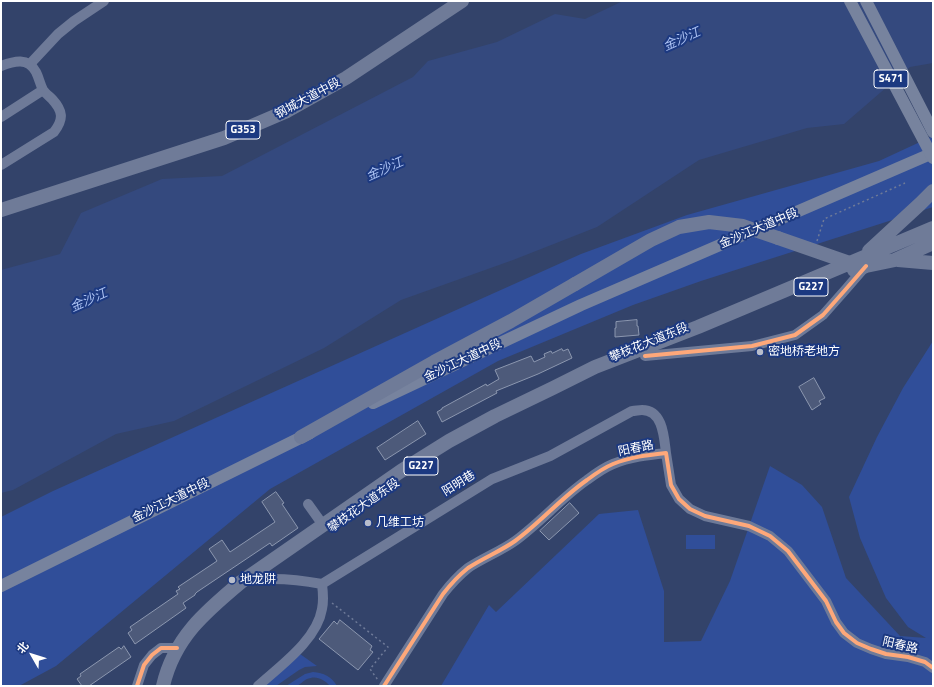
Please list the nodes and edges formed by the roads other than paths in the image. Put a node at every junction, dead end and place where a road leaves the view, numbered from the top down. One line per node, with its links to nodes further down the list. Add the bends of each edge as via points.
1 (104, 1): 5 (street, via 58,34)
2 (462, 1): 14 (highway, 钢城大道中段 / G353, via 346,78 287,111 224,138)
3 (850, 1): 11 (main road, S471, bridge)
4 (866, 1): 9 (main road, S471)
5 (30, 64): 6 (street, via 22,61); 7 (street, via 36,71)
6 (1, 66)
7 (43, 90): 8 (street); 12 (street, via 59,109 59,124 54,132)
8 (1, 117)
9 (933, 132)
10 (933, 153): 22 (main road, 金沙江大道中段, via 581,305)
11 (933, 158)
12 (1, 164)
13 (933, 191): 18 (highway)
14 (1, 210)
15 (933, 228): 18 (highway, G227)
16 (933, 244): 17 (highway, G227)
17 (895, 260): 18 (highway, G227); 19 (highway)
18 (859, 262): 20 (highway, G227); 21 (street, via 846,289 823,315 795,335 752,346); 22 (highway, bridge, via 743,226 709,222 679,227 651,240)
19 (933, 263)
20 (703, 328): 21 (highway, 攀枝花大道东段 / G227); 26 (highway, 攀枝花大道东段 / G227, via 595,367 496,416 401,471)
21 (645, 356): 27 (highway, 攀枝花大道东段 / G227, via 598,375 418,468)
22 (350, 411): 23 (highway)
23 (301, 437): 30 (main road, 金沙江大道中段)
24 (666, 453): 29 (street, 阳明巷, via 659,420 652,412 643,409 632,411 550,456 492,479); 32 (street, 阳春路, via 671,485 679,499 690,509 705,516 749,526 770,536 788,551 826,601 844,633 856,643 886,654 924,662); 33 (street, 阳春路, via 632,457 612,464 579,485 512,543 468,568 443,594)
25 (308, 504): 26 (street)
26 (323, 525): 28 (highway, 攀枝花大道东段 / G227)
27 (258, 579): 28 (street); 29 (street, via 290,579); 36 (highway, 攀枝花大道东段 / G227, via 225,603 203,624 187,648)
28 (241, 582): 31 (highway, 攀枝花大道东段 / G227, via 194,624)
29 (322, 584): 37 (street, via 322,609 318,623 310,636)
30 (1, 586)
31 (177, 648): 34 (street, via 161,648 152,655 144,665); 35 (highway, 攀枝花大道东段 / G227)
32 (933, 668)
33 (381, 683)
34 (137, 686)
35 (163, 686)
36 (172, 686)
37 (258, 686)

